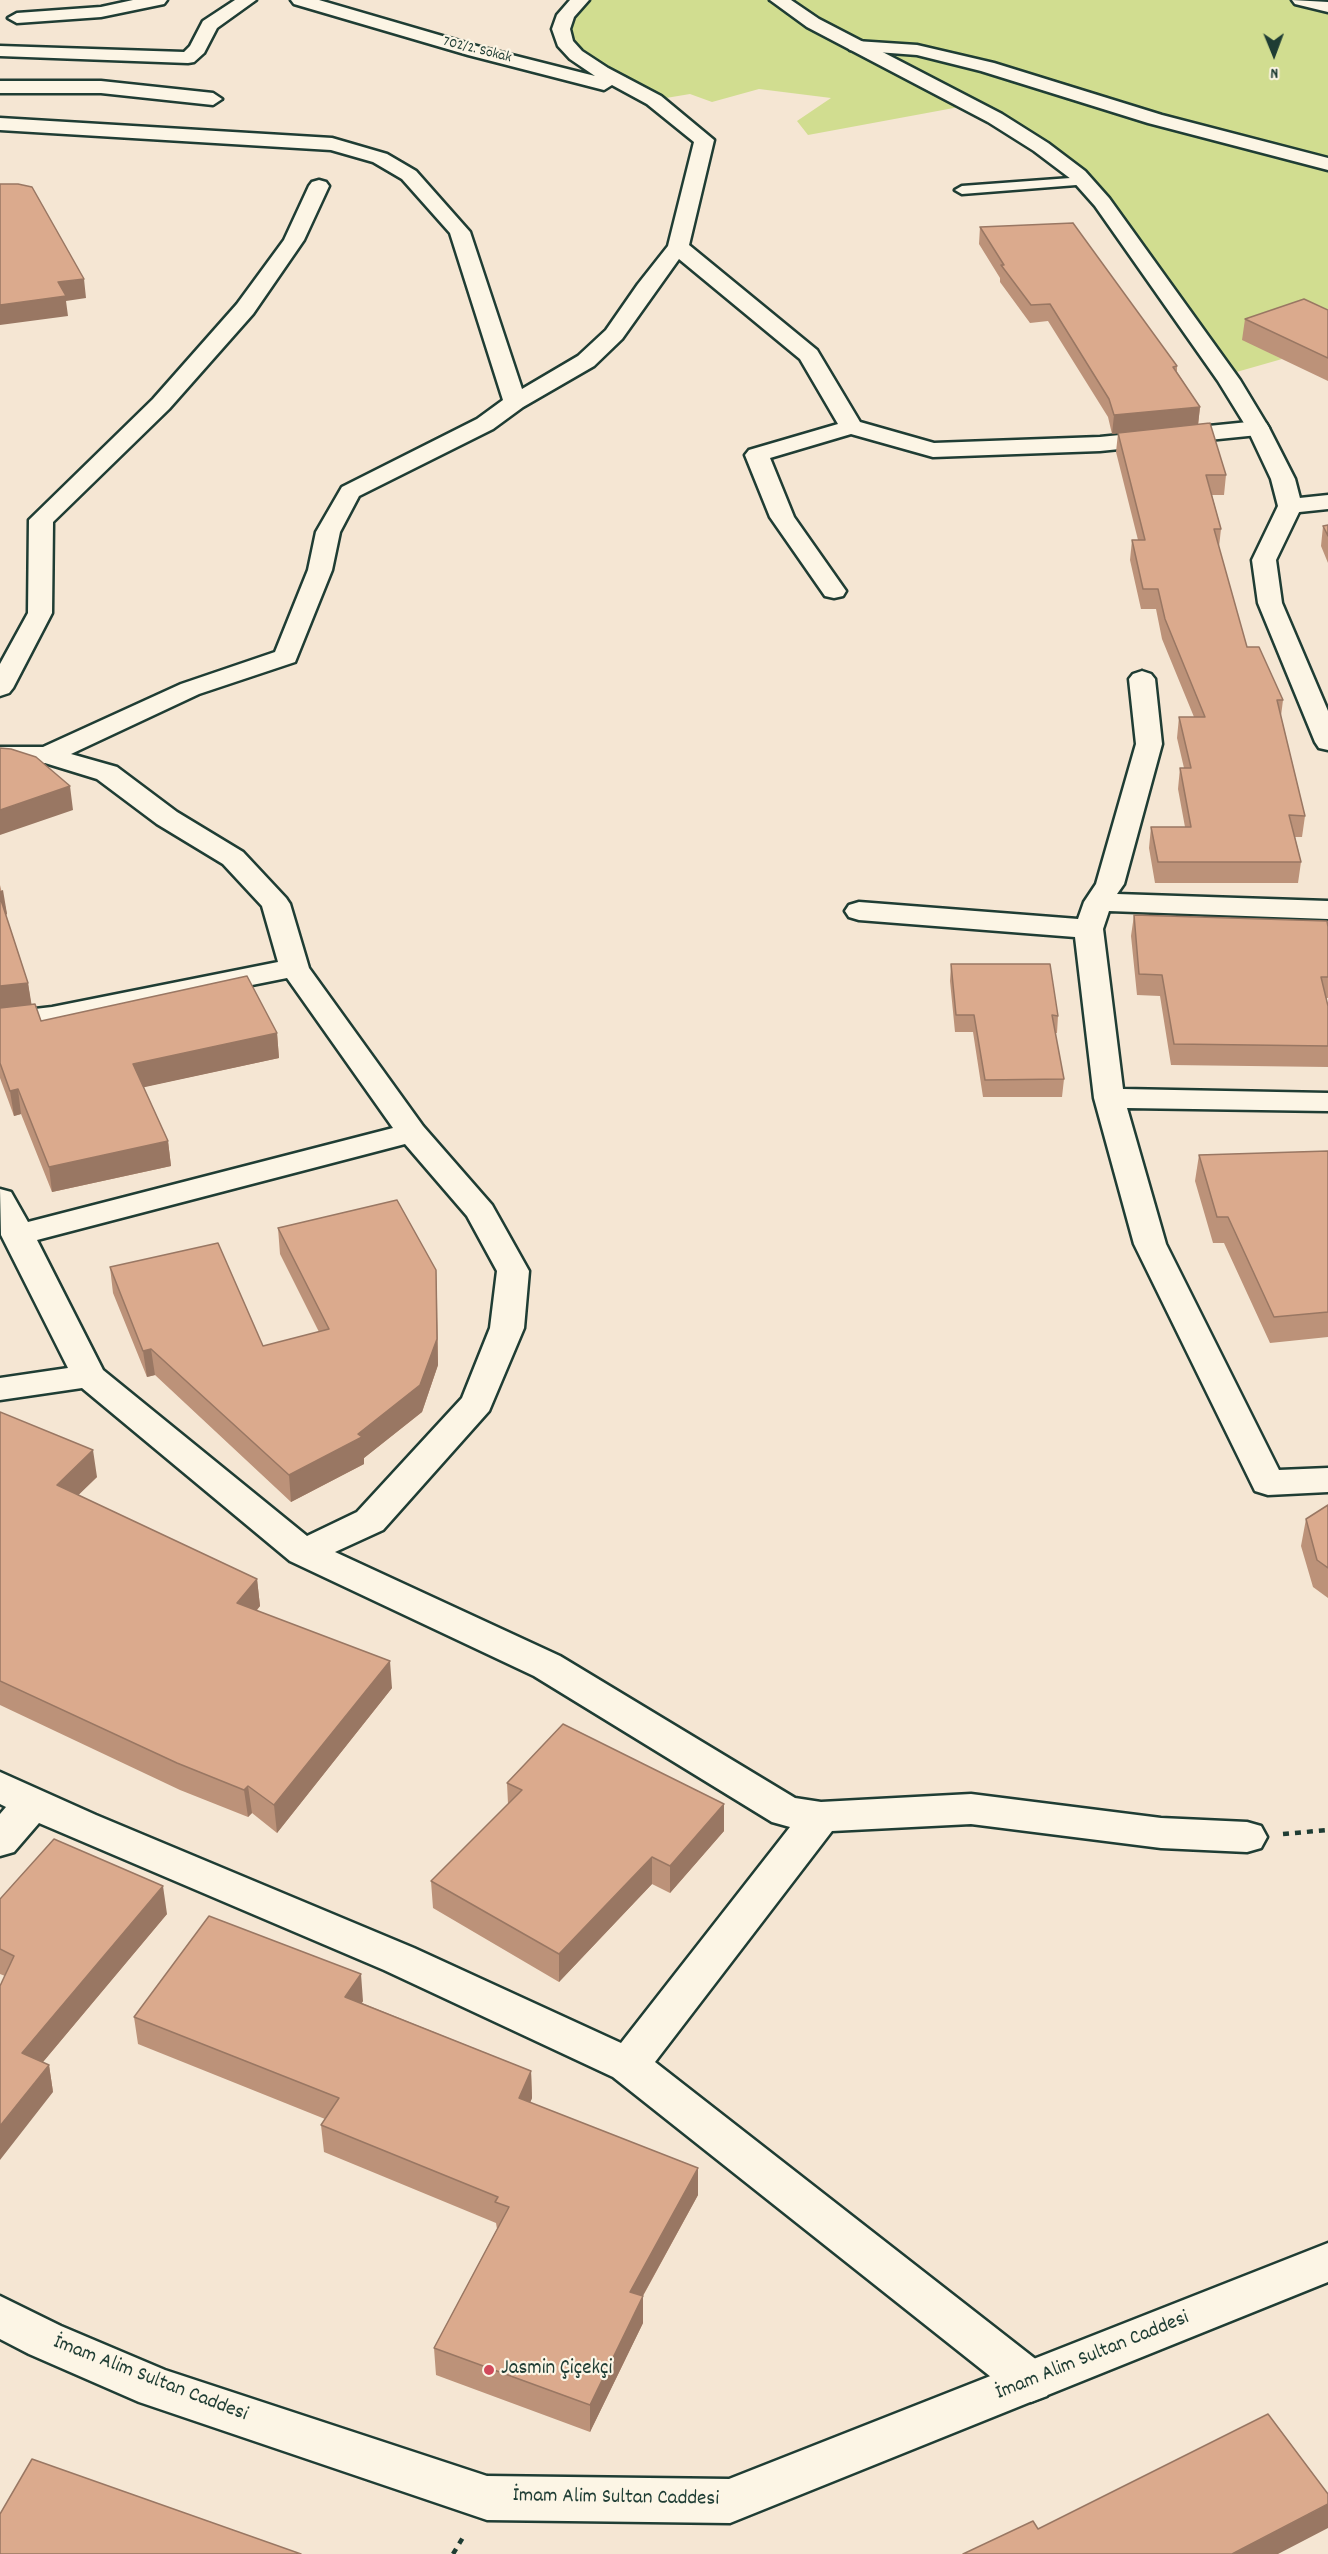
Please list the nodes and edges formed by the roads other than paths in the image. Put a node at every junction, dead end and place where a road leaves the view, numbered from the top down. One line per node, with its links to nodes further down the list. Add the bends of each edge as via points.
1 (158, 0): 8 (street, via 101,12)
2 (247, 0): 10 (street, via 209,25 198,49 188,58)
3 (300, 0): 13 (street, 702/2. Sokak)
4 (580, 0): 13 (street, via 566,15 561,29 564,42 601,72)
5 (780, 0): 9 (street)
6 (1301, 0): 7 (street)
7 (1328, 7)
8 (17, 18)
9 (856, 46): 17 (street, via 917,50 987,67 1155,119); 18 (street, via 995,118 1041,147)
10 (0, 51)
11 (0, 87): 12 (street, via 101,87)
12 (213, 99)
13 (654, 100): 21 (street, via 704,140)
14 (0, 107): 16 (street)
15 (0, 124): 16 (street)
16 (107, 130): 22 (street, via 332,144 380,159 409,175 460,232)
17 (1328, 164)
18 (1083, 181): 20 (lane); 24 (street, via 1230,380)
19 (319, 186): 29 (street, via 294,240 245,309 161,404 41,520 40,613)
20 (962, 190)
21 (678, 247): 22 (street, via 614,334 586,361); 23 (street, via 809,355)
22 (515, 402): 32 (street, via 485,424 350,492 328,532 320,570 286,657 190,689)
23 (851, 427): 24 (street, via 933,450 1100,444); 27 (street, via 757,455 782,517)
24 (1258, 428): 26 (street, via 1283,479)
25 (1328, 502): 26 (street)
26 (1290, 506): 30 (street, via 1264,560 1270,603)
27 (834, 591)
28 (1142, 679): 36 (street, via 1149,744 1110,884)
29 (0, 688)
30 (1320, 700): 31 (street)
31 (1328, 742)
32 (47, 754): 33 (street); 37 (street, via 107,773 167,818 233,858 276,904)
33 (0, 755)
34 (859, 910): 36 (street)
35 (1328, 910): 36 (street)
36 (1094, 915): 39 (street)
37 (294, 968): 38 (street, via 52,1016); 41 (street)
38 (0, 1022)
39 (1109, 1098): 40 (street); 46 (street, via 1150,1244 1268,1483)
40 (1328, 1102)
41 (412, 1133): 43 (street); 47 (street, via 481,1212 513,1272 507,1328 477,1403 370,1521)
42 (0, 1199): 43 (street)
43 (17, 1235): 44 (street)
44 (89, 1376): 45 (street); 47 (street)
45 (0, 1389)
46 (1328, 1480)
47 (303, 1552): 49 (street, via 547,1666 786,1812)
48 (16, 1795): 51 (street); 52 (street, via 399,1959)
49 (820, 1817): 50 (street, via 971,1809 1161,1833); 52 (street)
50 (1247, 1837)
51 (0, 1841)
52 (628, 2065): 55 (street)
53 (1328, 2262): 55 (street, İmam Alim Sultan Caddesi)
54 (0, 2316): 55 (street, İmam Alim Sultan Caddesi, via 45,2340 155,2387 487,2498 730,2501)
55 (1031, 2382)

